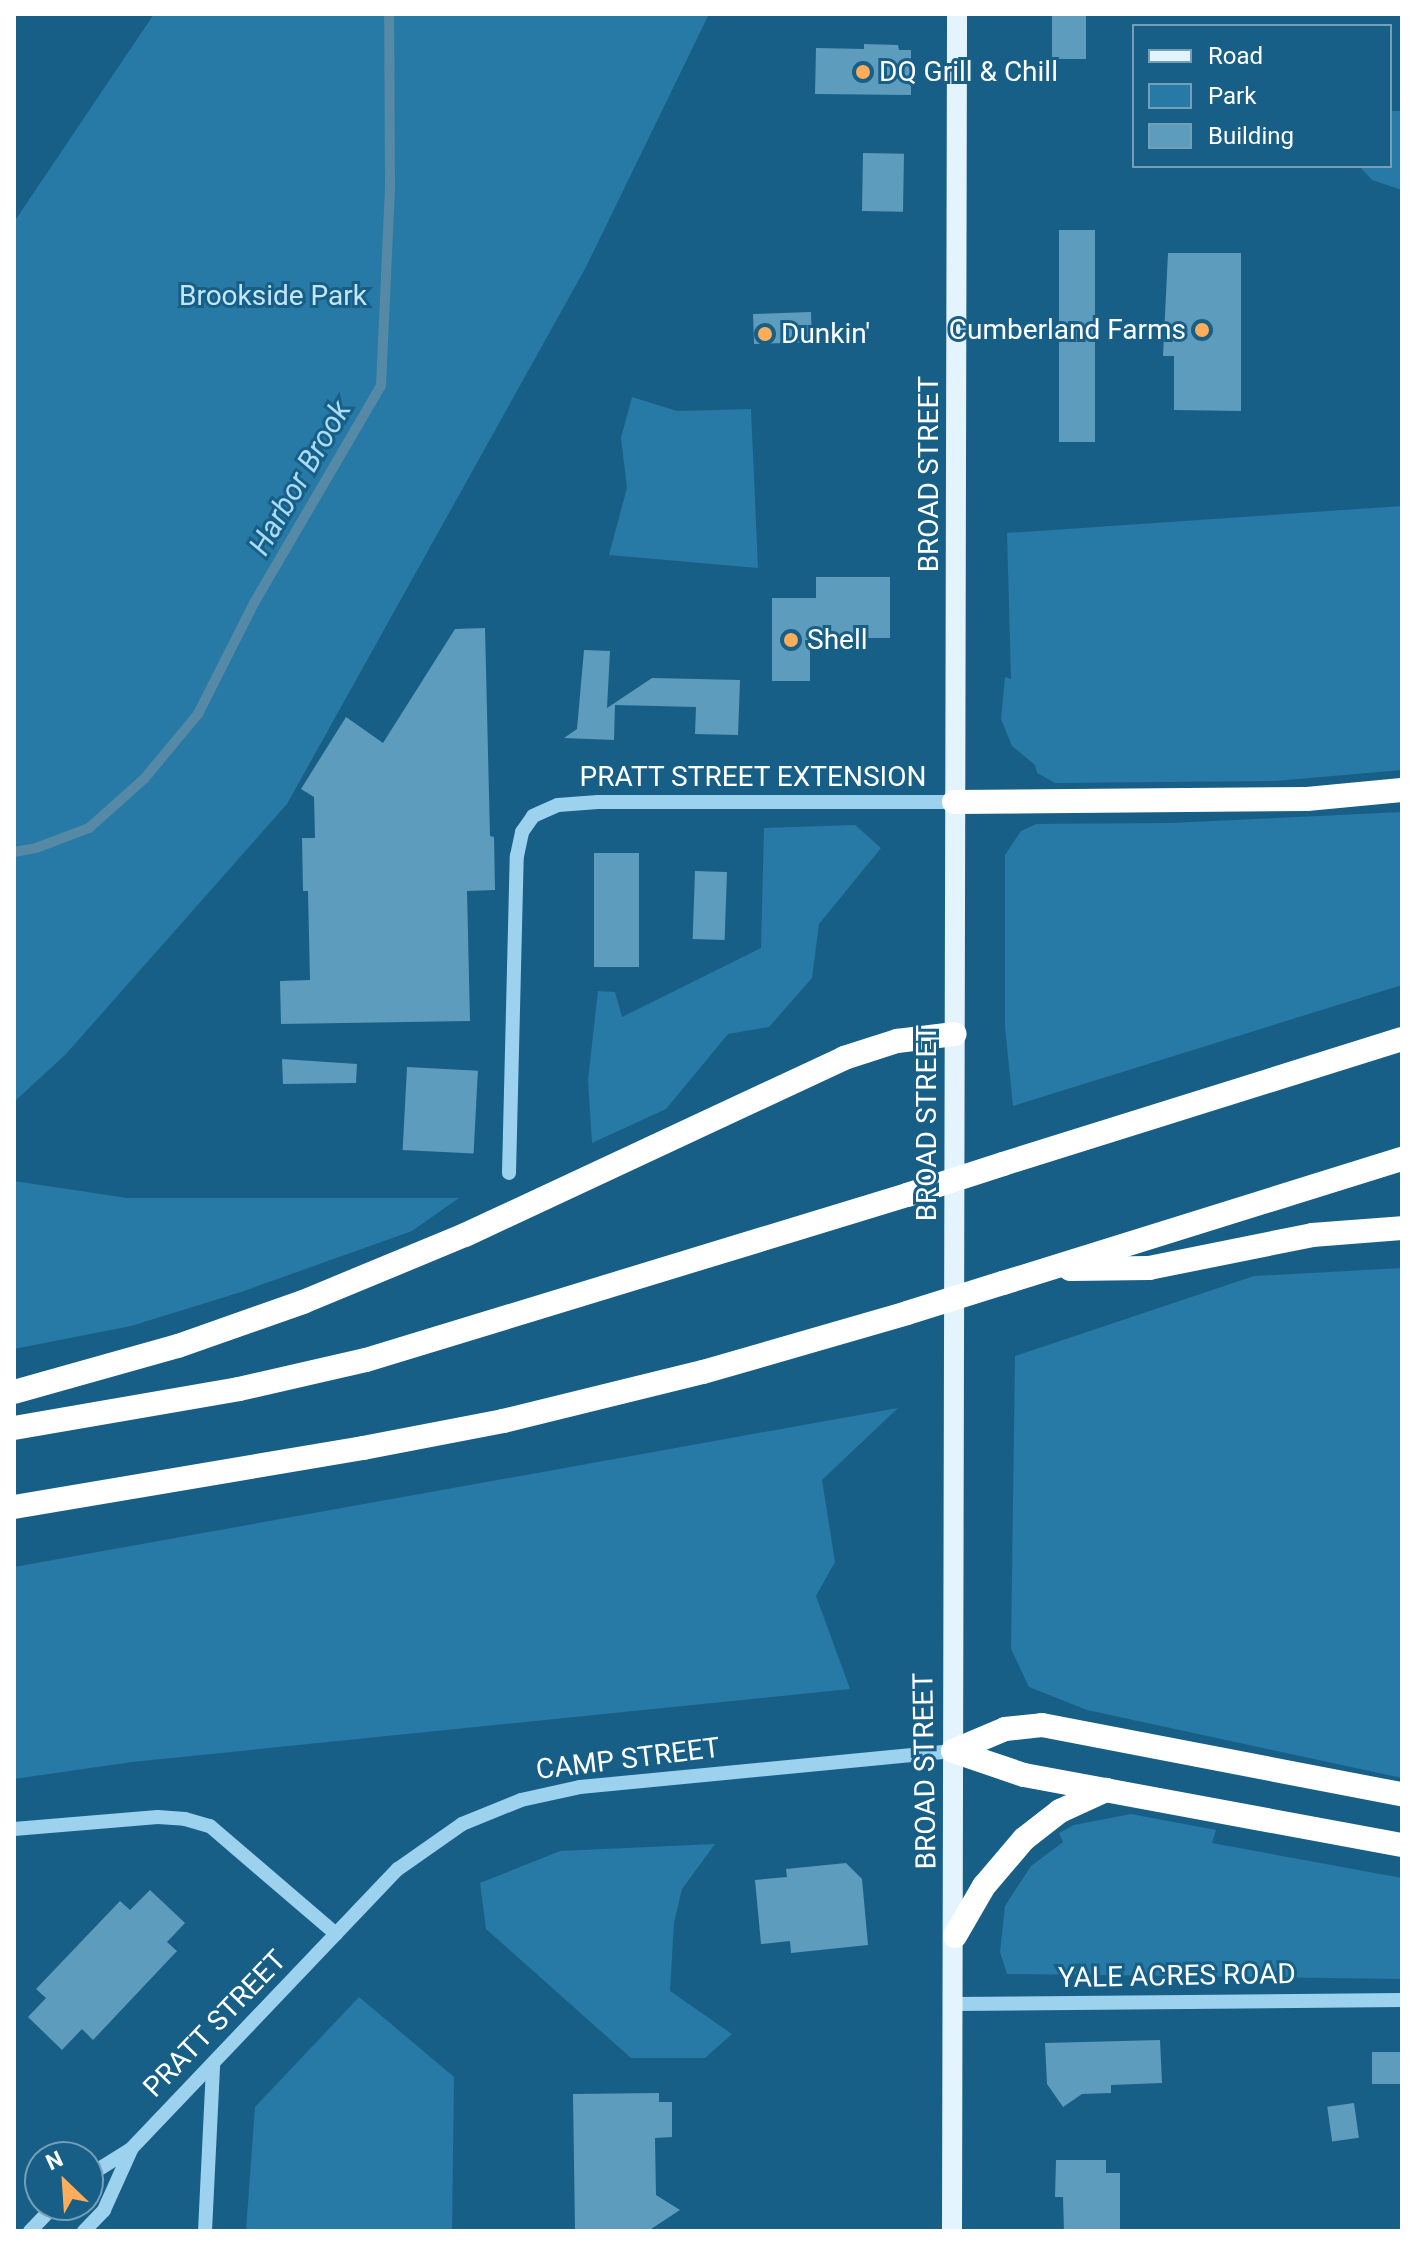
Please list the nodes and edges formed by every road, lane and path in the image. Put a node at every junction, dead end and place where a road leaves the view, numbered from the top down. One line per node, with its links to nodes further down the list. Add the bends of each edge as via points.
1 (957, 14): 3 (main road, BROAD STREET)
2 (1402, 790): 3 (highway, via 1307,799)
3 (954, 802): 4 (main road, BROAD STREET); 7 (street, PRATT STREET EXTENSION, via 598,802 558,805 530,819 517,856)
4 (955, 1034): 10 (highway, via 878,1045 844,1058 465,1235 303,1302 178,1346); 13 (main road, BROAD STREET)
5 (1402, 1039): 11 (highway, bridge, via 366,1360 239,1389)
6 (1402, 1159): 9 (highway)
7 (509, 1173)
8 (1402, 1228): 9 (highway, via 1312,1235 1149,1268)
9 (1051, 1268): 12 (highway, bridge, via 703,1372 503,1421)
10 (14, 1392)
11 (14, 1428)
12 (14, 1507)
13 (953, 1751): 14 (highway, via 1013,1773); 15 (highway, via 1005,1729 1042,1725); 18 (street, CAMP STREET, via 580,1787 521,1800 462,1824 422,1850); 19 (main road, BROAD STREET)
14 (1106, 1790): 17 (highway); 19 (highway, via 1060,1811 1024,1839 992,1874)
15 (1402, 1794)
16 (14, 1829): 18 (street, via 158,1817 210,1826)
17 (1402, 1845)
18 (336, 1934): 22 (street, PRATT STREET)
19 (955, 1936): 21 (main road, BROAD STREET)
20 (1402, 2000): 21 (street, YALE ACRES ROAD)
21 (953, 2004): 27 (main road, BROAD STREET)
22 (213, 2065): 23 (street, PRATT STREET); 26 (street)
23 (131, 2149): 24 (street, PRATT STREET); 25 (street, PRATT STREET, via 104,2210)
24 (104, 2166)
25 (84, 2231)
26 (205, 2231)
27 (952, 2231)

